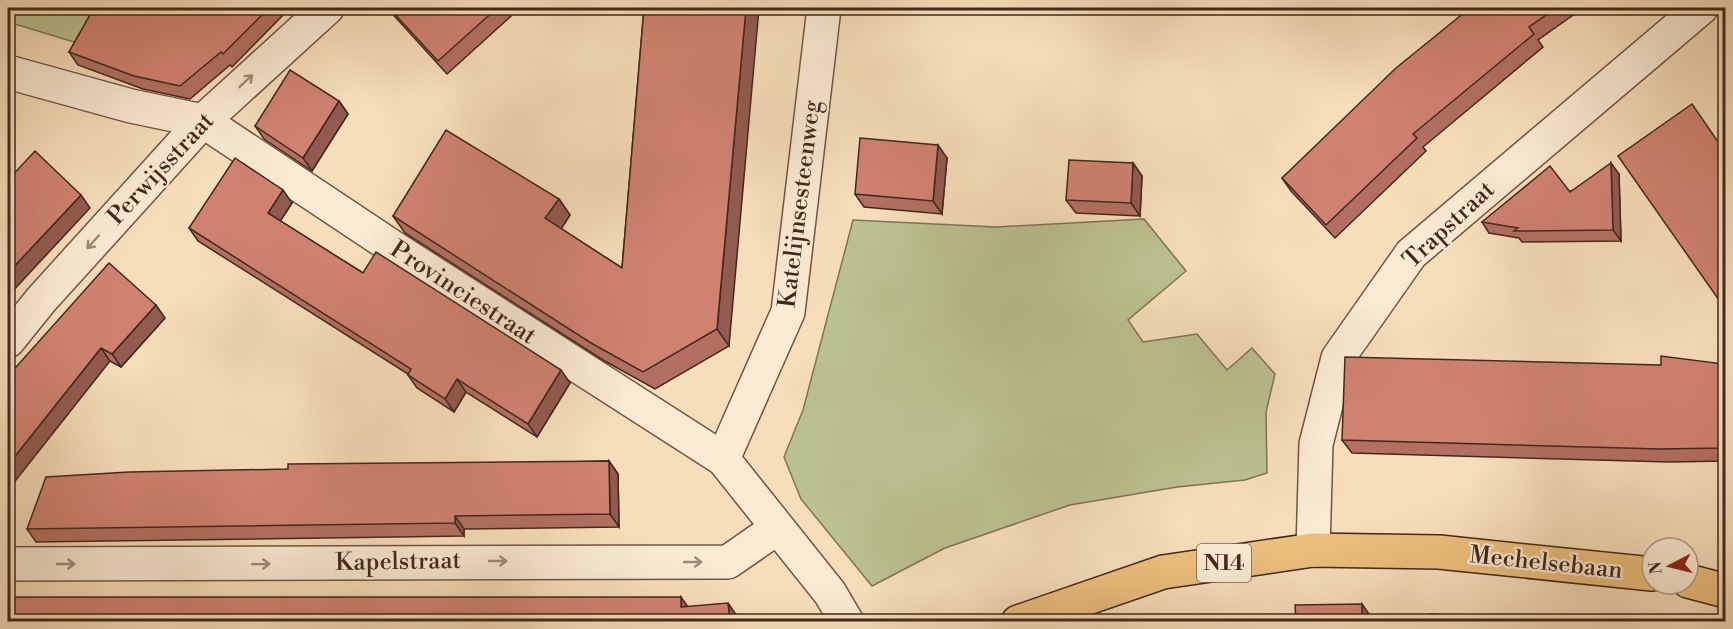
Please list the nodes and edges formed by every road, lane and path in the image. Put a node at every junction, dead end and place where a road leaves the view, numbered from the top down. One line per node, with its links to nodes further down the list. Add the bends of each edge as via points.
1 (327, 8): 5 (street, Perwijsstraat, one-way to 1)
2 (824, 8): 7 (street, Katelijnsesteenweg, via 788,312)
3 (1701, 8): 9 (street, Trapstraat, via 1411,254 1338,358 1316,444)
4 (8, 72): 5 (street, Provinciestraat)
5 (203, 121): 6 (street, Perwijsstraat, one-way to 6); 7 (street, Provinciestraat)
6 (8, 341)
7 (723, 459): 8 (street, Provinciestraat)
8 (777, 528): 10 (street, Kapelstraat, one-way to 8, via 728,562); 16 (street, Provinciestraat, via 830,593)
9 (1313, 550): 12 (main road, Mechelsebaan / N14, via 1439,552); 17 (main road, N14, via 1163,572)
10 (8, 564)
11 (1725, 572): 13 (main road)
12 (1640, 573)
13 (1700, 573)
14 (1700, 584): 15 (main road)
15 (1725, 591)
16 (847, 621)
17 (1018, 621)

